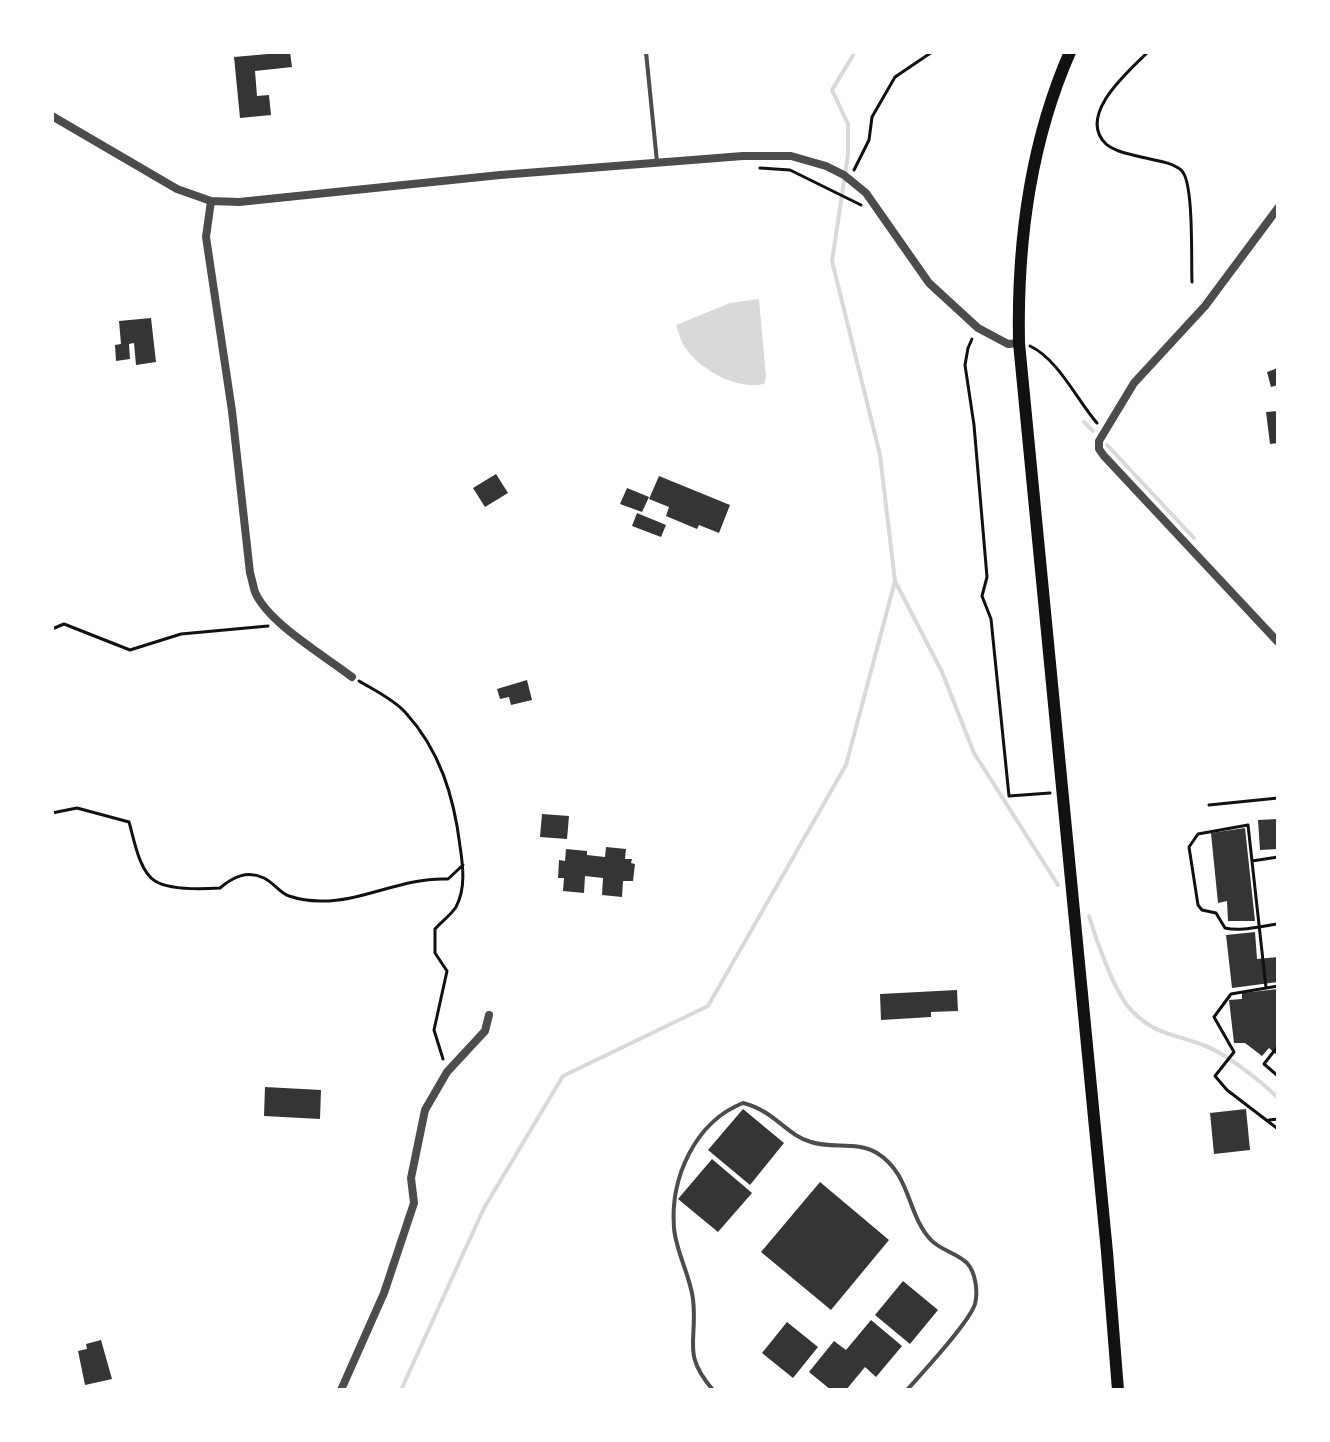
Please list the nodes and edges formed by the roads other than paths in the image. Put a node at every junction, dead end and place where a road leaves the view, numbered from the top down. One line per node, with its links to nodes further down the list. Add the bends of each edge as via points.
1 (646, 52): 4 (lane)
2 (1070, 52): 7 (main road, via 1042,128 1029,191)
3 (52, 116): 5 (street, via 166,183)
4 (657, 164): 5 (street); 7 (street, via 791,156 826,166 875,203 929,283 978,328 1008,344)
5 (211, 201): 9 (street, via 206,237 255,592 284,625)
6 (1278, 208): 8 (street, via 1205,306 1134,383 1099,441 1099,449)
7 (1019, 343): 14 (main road)
8 (1278, 642)
9 (352, 677)
10 (489, 1015): 11 (street, via 485,1031 447,1072 425,1110 411,1178 414,1203 384,1293)
11 (341, 1390)
12 (713, 1390): 13 (lane, via 698,1373 691,1353 695,1320 674,1228 675,1195 694,1144 714,1119 743,1103 765,1111 812,1143 876,1152 909,1192 931,1241 967,1264 976,1283 975,1305)
13 (907, 1390)
14 (1118, 1390)

